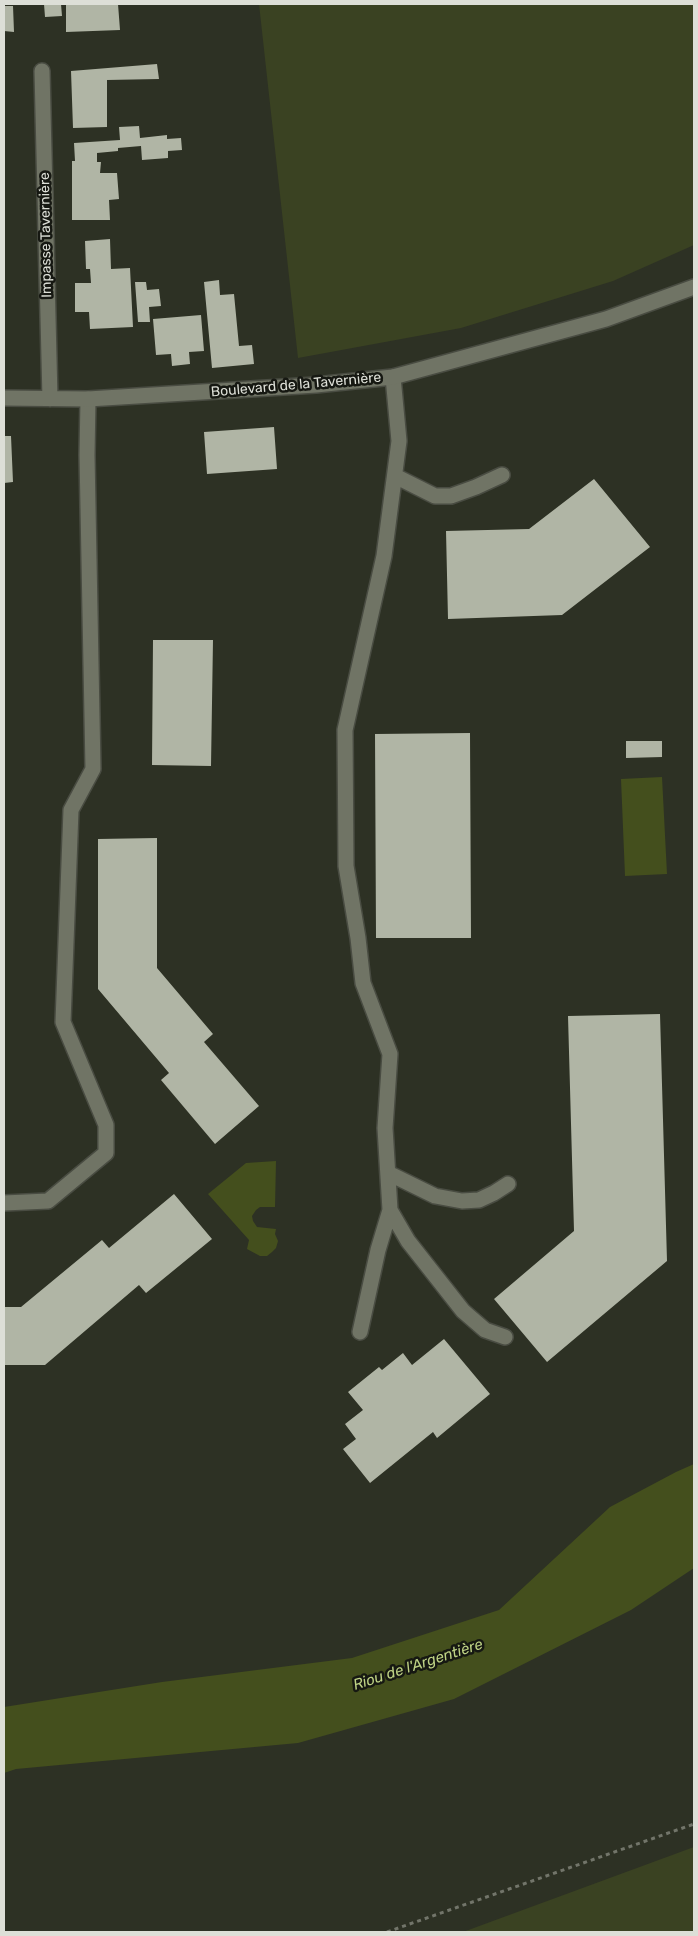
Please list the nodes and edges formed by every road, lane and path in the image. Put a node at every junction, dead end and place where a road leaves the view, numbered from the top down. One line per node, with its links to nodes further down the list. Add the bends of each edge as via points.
1 (42, 71): 5 (street, Impasse Tavernière)
2 (694, 286): 3 (street, Boulevard de la Tavernière, via 606,319)
3 (393, 377): 6 (street, Boulevard de la Tavernière); 8 (street, via 399,441)
4 (4, 398): 5 (street, Boulevard de la Tavernière)
5 (50, 399): 6 (street, Boulevard de la Tavernière)
6 (88, 399): 11 (street, via 93,769 71,810 63,1022 106,1125 106,1153 48,1201)
7 (502, 475): 8 (street, via 451,496 435,496)
8 (395, 476): 9 (street, via 384,556 346,730 346,866 363,983 390,1054 385,1128)
9 (388, 1173): 10 (street, via 435,1196 462,1202 479,1200); 12 (street)
10 (508, 1184)
11 (4, 1203)
12 (390, 1210): 13 (street); 14 (street, via 408,1241 463,1311 485,1330)
13 (360, 1332)
14 (505, 1337)
15 (694, 1824): 16 (path)
16 (387, 1932)

